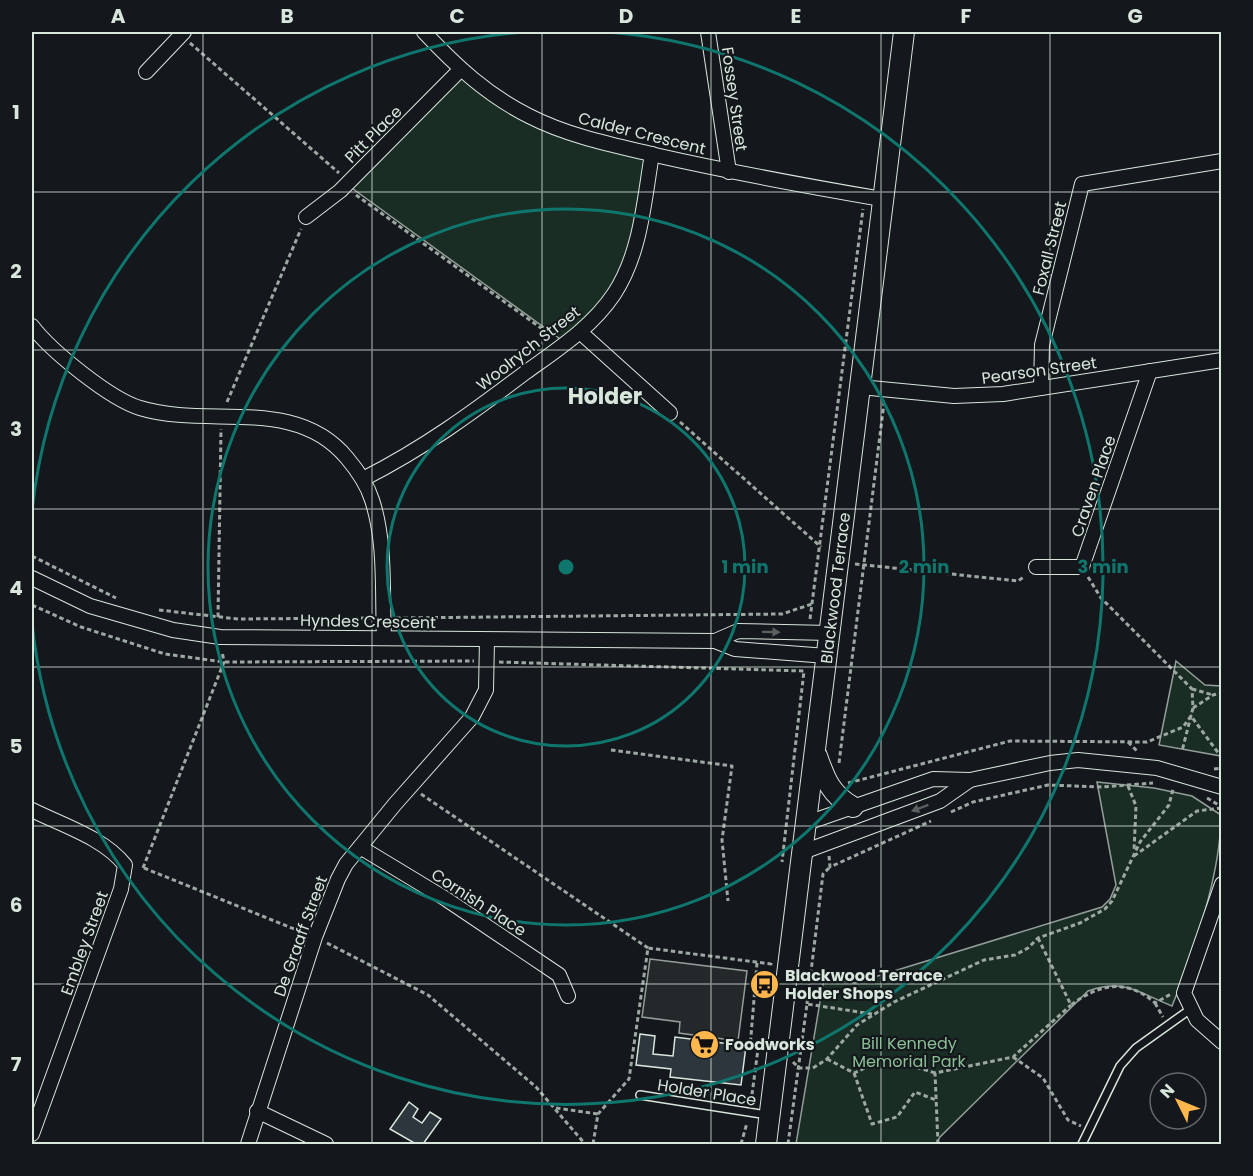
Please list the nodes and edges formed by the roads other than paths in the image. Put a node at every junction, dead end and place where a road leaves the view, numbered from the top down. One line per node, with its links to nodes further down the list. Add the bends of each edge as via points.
1 (424, 32): 5 (street, Calder Crescent)
2 (708, 32): 9 (street, Fossey Street)
3 (904, 32): 10 (street, Blackwood Terrace)
4 (182, 33): 6 (street)
5 (460, 70): 7 (street, Calder Crescent, via 531,117 584,137); 11 (street, Pitt Place, via 347,184)
6 (146, 72)
7 (652, 154): 9 (street, Calder Crescent); 13 (street, Woolrych Street, via 630,263 615,294)
8 (1221, 161): 17 (street, Foxall Street, via 1082,184 1042,345)
9 (729, 172): 10 (street, Calder Crescent)
10 (874, 198): 16 (street, Blackwood Terrace)
11 (306, 217)
12 (32, 326): 19 (street, via 63,358 138,408 174,416 278,418 298,424 331,442)
13 (580, 332): 18 (street); 19 (street, Woolrych Street, via 449,430)
14 (1221, 360): 15 (street, Pearson Street)
15 (1150, 371): 17 (street, Pearson Street); 20 (street, Craven Place, via 1082,567)
16 (860, 387): 17 (street, Pearson Street, via 954,396); 22 (street, Blackwood Terrace)
17 (1041, 388)
18 (670, 413)
19 (363, 479): 23 (street, via 377,519)
20 (1036, 567)
21 (32, 578): 23 (street, Hyndes Crescent, via 90,606 173,630 220,637)
22 (830, 633): 25 (street, Hyndes Crescent, one-way to 22, via 738,631); 26 (street, Blackwood Terrace)
23 (384, 637): 24 (street, Hyndes Crescent)
24 (487, 640): 25 (street, Hyndes Crescent); 33 (street, De Graaff Street, via 486,690 472,717)
25 (715, 641): 26 (street, Hyndes Crescent, via 735,649)
26 (827, 656): 27 (street, Blackwood Terrace)
27 (815, 751): 30 (street, via 834,794); 32 (street, Blackwood Terrace)
28 (970, 780): 29 (street, via 1050,762 1078,760 1157,768); 30 (street, via 933,780); 34 (street, one-way to 34, via 940,801)
29 (1221, 787)
30 (854, 807): 32 (street)
31 (32, 810): 42 (street, Embley Street, via 116,853 125,865 121,889)
32 (807, 823): 34 (street, Blackwood Terrace)
33 (360, 847): 36 (street, Cornish Place, via 559,975); 40 (street, De Graaff Street, via 338,879 315,937)
34 (803, 852): 41 (street, Blackwood Terrace)
35 (1221, 884): 37 (street, via 1184,993)
36 (568, 996)
37 (1192, 1008): 38 (street, via 1197,1020); 46 (lane, via 1136,1048 1120,1066)
38 (1221, 1042)
39 (640, 1095): 41 (lane, Holder Place)
40 (257, 1111): 43 (street, De Graaff Street); 44 (street)
41 (770, 1116): 45 (street, Blackwood Terrace)
42 (32, 1134)
43 (248, 1144)
44 (326, 1144)
45 (766, 1144)
46 (1082, 1144)

